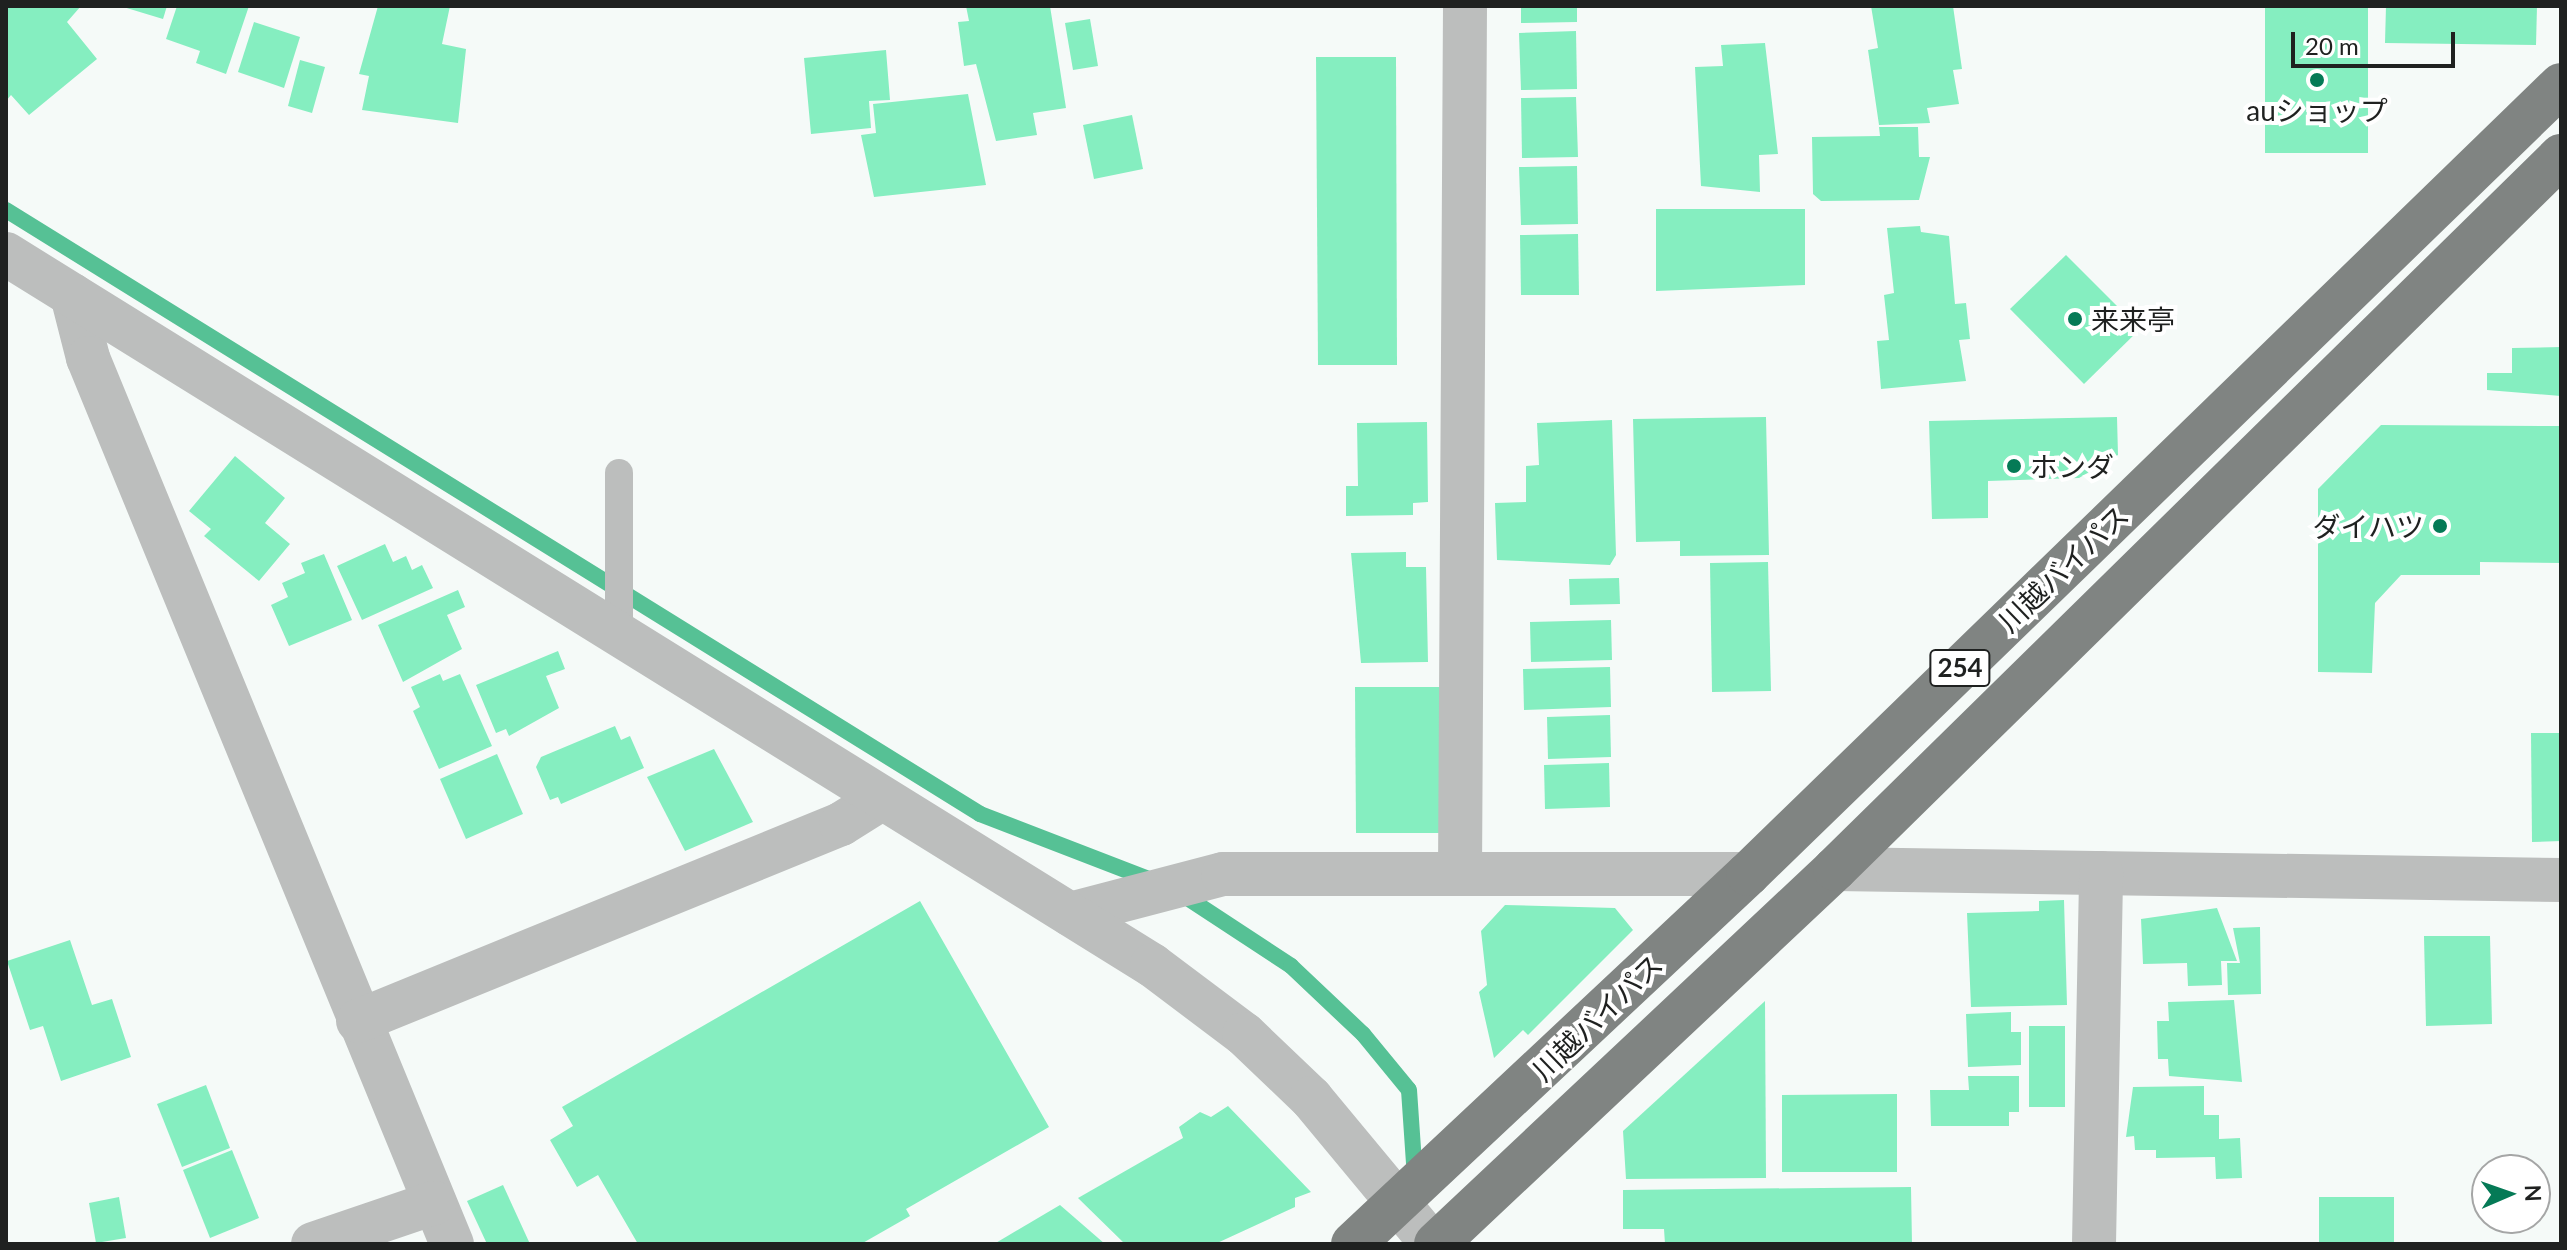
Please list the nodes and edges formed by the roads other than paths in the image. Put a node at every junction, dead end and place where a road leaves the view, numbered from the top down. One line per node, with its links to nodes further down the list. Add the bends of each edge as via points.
1 (1465, 6): 11 (street)
2 (2561, 85): 12 (highway, 川越バイパス / 254)
3 (2561, 156): 9 (highway, 川越バイパス / 254)
4 (6, 254): 5 (street)
5 (72, 295): 7 (street); 15 (street, via 88,358)
6 (619, 473): 7 (lane)
7 (619, 639): 8 (street)
8 (881, 799): 14 (street); 15 (street, via 841,824)
9 (1835, 869): 10 (street); 21 (highway, 川越バイパス / 254)
10 (2101, 873): 13 (street); 22 (street)
11 (1460, 874): 12 (street); 14 (street, via 1223,874)
12 (1748, 874): 17 (highway, 川越バイパス / 254)
13 (2561, 880)
14 (1070, 914): 17 (street, via 1244,1034 1311,1098)
15 (358, 1021): 16 (street)
16 (434, 1203): 18 (street); 19 (street)
17 (1400, 1204): 20 (highway, 川越バイパス / 254); 21 (street)
18 (313, 1244)
19 (452, 1244)
20 (1353, 1244)
21 (1434, 1244)
22 (2094, 1244)

